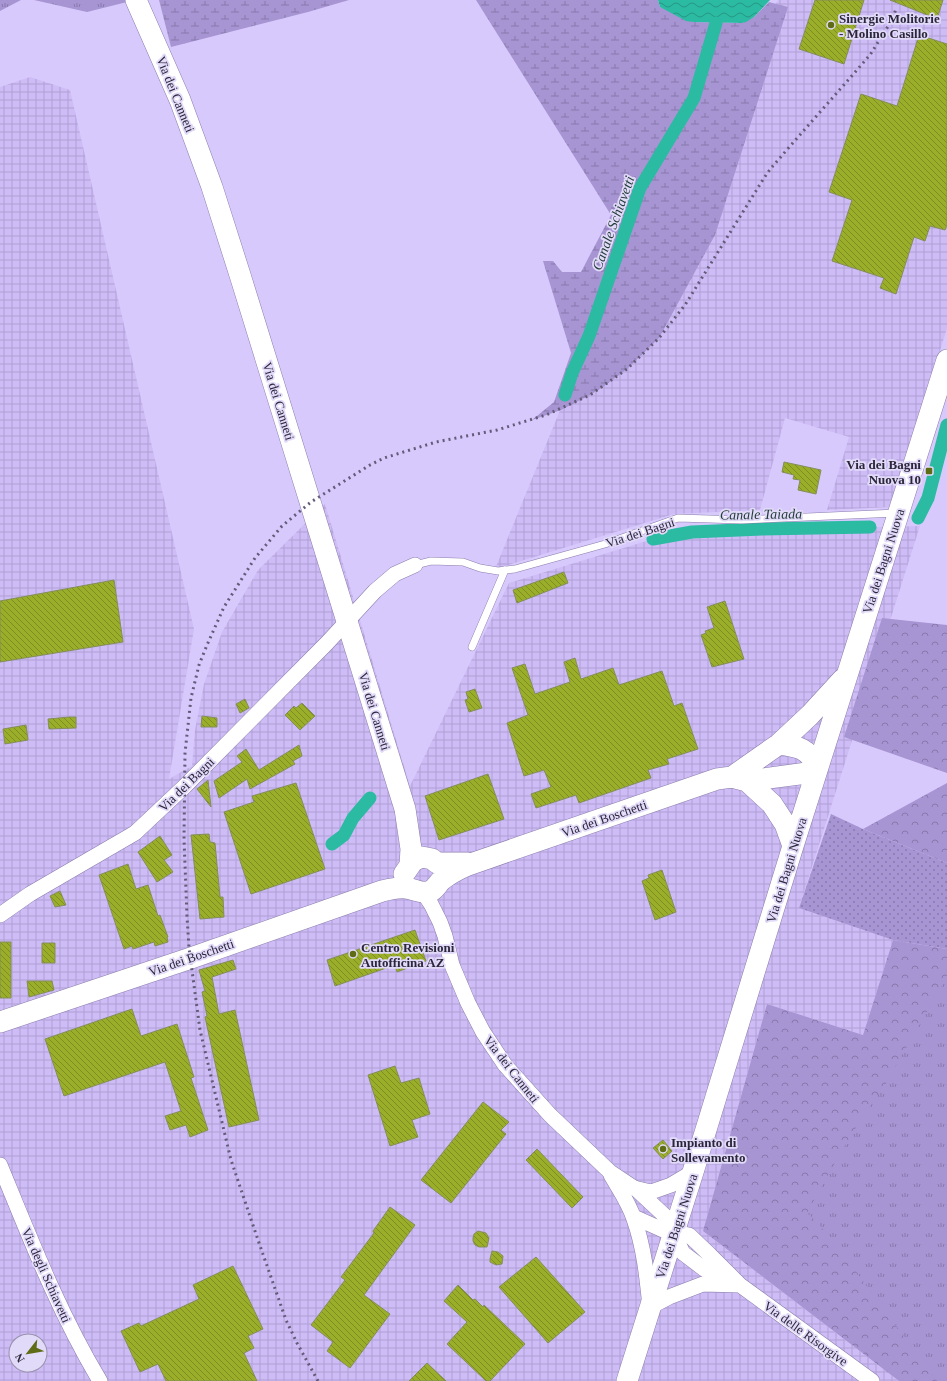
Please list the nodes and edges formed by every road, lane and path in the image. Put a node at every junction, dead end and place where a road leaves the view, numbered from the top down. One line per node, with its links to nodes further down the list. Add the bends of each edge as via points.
1 (136, 0): 6 (street, Via dei Canneti, via 180,100 212,187)
2 (947, 360): 3 (street, Via dei Bagni Nuova)
3 (899, 512): 5 (lane, Via dei Bagni, via 741,520 678,518 605,544); 8 (street, Via dei Bagni Nuova)
4 (415, 564): 5 (lane, via 431,561 463,562 480,568); 6 (street, Via dei Bagni, via 395,574)
5 (501, 570): 7 (lane)
6 (346, 621): 13 (street, Via dei Canneti, via 405,808 422,840); 14 (street, Via dei Bagni, via 135,834 30,894)
7 (472, 647)
8 (847, 675): 9 (street, Via dei Boschetti); 10 (street, Via dei Bagni Nuova)
9 (779, 744): 10 (street, via 802,748 812,756); 11 (street, Via dei Boschetti)
10 (818, 767): 11 (street, Via dei Boschetti, via 807,773); 12 (street, Via dei Bagni Nuova)
11 (739, 779): 12 (street, via 772,804); 13 (street, Via dei Boschetti, via 717,779 458,869)
12 (793, 846): 18 (street, Via dei Bagni Nuova)
13 (425, 875): 15 (street, Via dei Boschetti, via 402,877 382,890); 17 (street, Via dei Canneti, via 431,904 445,936 452,965 483,1032 505,1065 539,1103)
14 (0, 915)
15 (0, 1022)
16 (0, 1165): 24 (street, Via degli Schiavetti, via 65,1317)
17 (610, 1172): 19 (street, Via dei Canneti); 20 (street, Via dei Canneti)
18 (693, 1172): 19 (street, Via dei Canneti, via 671,1185 652,1192); 21 (street, Via dei Bagni Nuova)
19 (634, 1188): 21 (street, Via dei Canneti, via 665,1216)
20 (634, 1217): 21 (street); 23 (street, Via dei Canneti, via 647,1272)
21 (674, 1233): 22 (street, Via delle Risorgive, via 683,1252 704,1268); 23 (street, Via dei Bagni Nuova)
22 (740, 1285): 23 (street, via 703,1284); 26 (street, Via delle Risorgive)
23 (650, 1307): 25 (street, Via dei Bagni Nuova)
24 (100, 1381)
25 (627, 1381)
26 (872, 1381)

